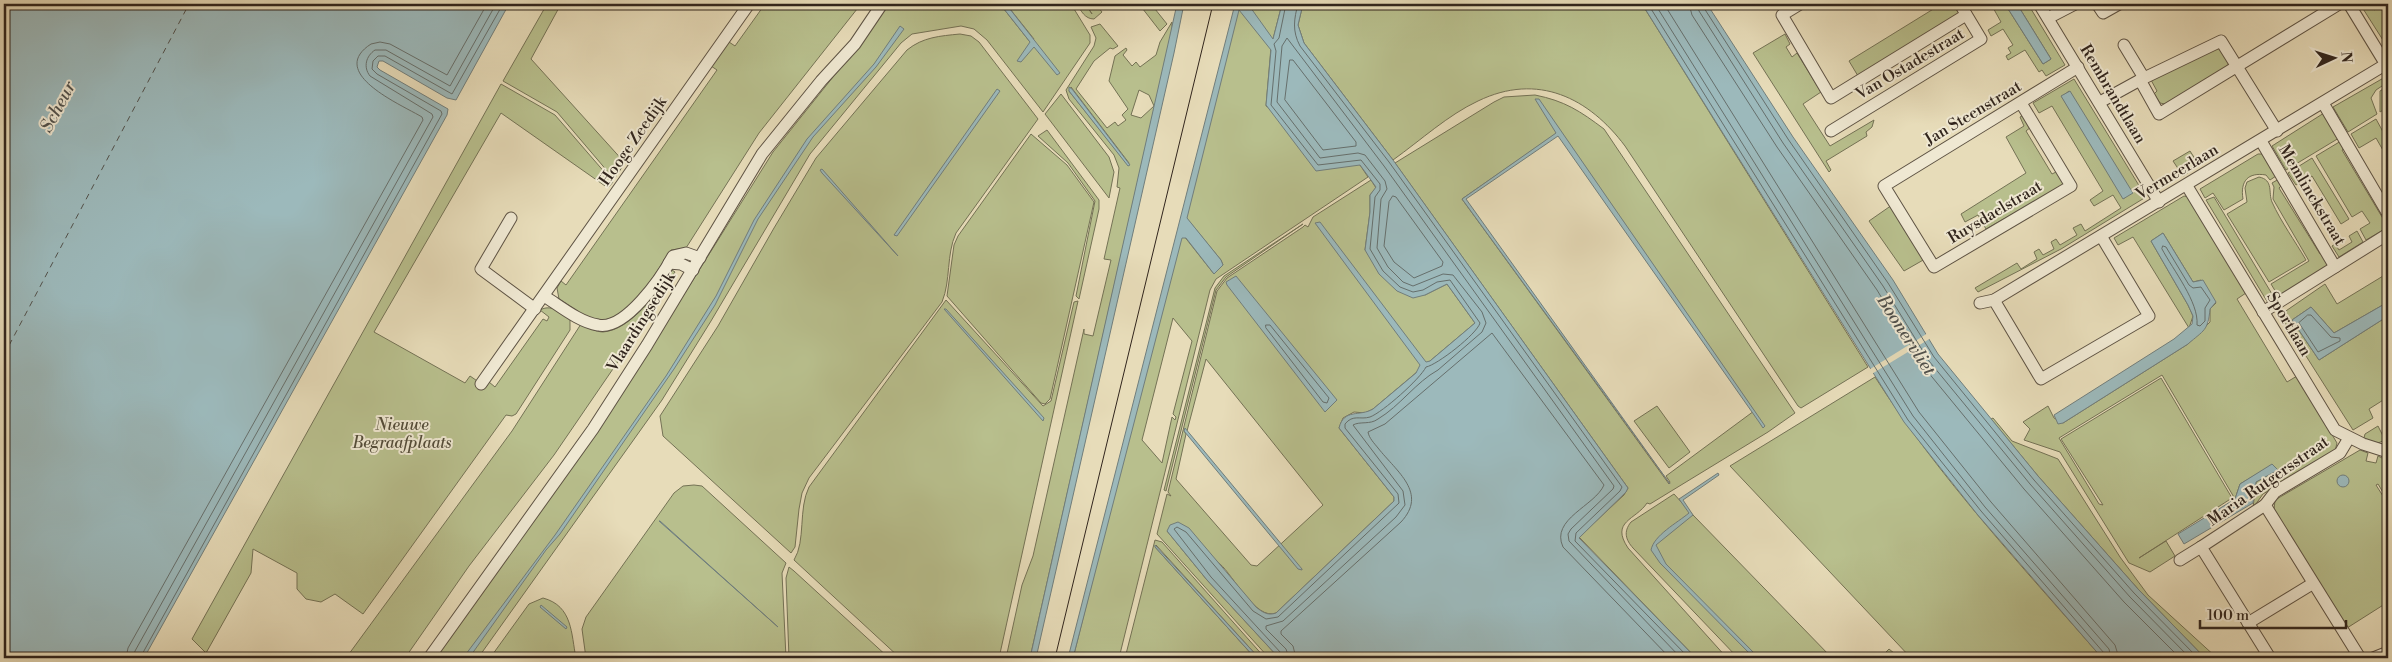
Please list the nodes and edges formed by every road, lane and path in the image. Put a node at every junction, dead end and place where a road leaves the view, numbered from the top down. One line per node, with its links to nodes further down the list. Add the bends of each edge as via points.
1 (749, 4): 35 (street, Hooge Zeedijk)
2 (882, 4): 31 (street, Vlaardingsedijk, via 855,44 821,80 762,154)
3 (1800, 4): 11 (street, Van Ostadestraat, via 1782,15 1831,98)
4 (1960, 4): 11 (street, Van Ostadestraat)
5 (2039, 4): 12 (street, Rembrandtlaan)
6 (2075, 4): 12 (street)
7 (2097, 4): 8 (street, via 2103,13)
8 (2119, 4)
9 (2339, 4): 15 (street)
10 (2349, 4): 14 (street)
11 (1966, 15): 21 (street, Van Ostadestraat, via 1981,39)
12 (2048, 18): 16 (street, Rembrandtlaan)
13 (2124, 45): 17 (street)
14 (2388, 65): 20 (street, Vermeerlaan)
15 (2237, 66): 17 (street, via 2220,41); 17 (street, via 2159,114); 22 (street)
16 (2078, 67): 18 (street, Jan Steenstraat); 19 (street, Rembrandtlaan)
17 (2142, 79): 19 (street)
18 (2021, 102): 24 (street, Jan Steenstraat); 24 (street, Ruysdaelstraat, via 2070,186 1934,267)
19 (2100, 102): 26 (street, Rembrandtlaan)
20 (2323, 103): 22 (street, Vermeerlaan); 27 (street)
21 (1831, 131)
22 (2276, 131): 23 (street, Vermeerlaan)
23 (2261, 141): 25 (street, Vermeerlaan); 33 (street, Memlinckstraat)
24 (1884, 186)
25 (2187, 186): 26 (street, Vermeerlaan); 39 (street, Sportlaan)
26 (2159, 202): 30 (street, Vermeerlaan)
27 (2388, 214)
28 (511, 218): 38 (street, via 481,269)
29 (2388, 234): 33 (street)
30 (2101, 236): 36 (street, Vermeerlaan); 36 (street, via 2149,316 2041,379)
31 (700, 258): 32 (street, via 680,253); 34 (street, Vlaardingsedijk)
32 (669, 263): 34 (street); 35 (street, via 638,304 615,323 592,324)
33 (2336, 267): 39 (street)
34 (693, 270): 49 (street, Vlaardingsedijk, via 593,429)
35 (544, 296): 38 (street, Hooge Zeedijk)
36 (1994, 300): 37 (street, Vermeerlaan)
37 (1980, 303)
38 (535, 309): 40 (street, Hooge Zeedijk)
39 (2263, 312): 41 (street, Sportlaan, via 2335,430)
40 (481, 384)
41 (2348, 438): 42 (street, Sportlaan); 43 (street, Maria Rutgersstraat, via 2340,453 2275,492)
42 (2388, 452)
43 (2265, 506): 44 (street, Maria Rutgersstraat); 46 (street)
44 (2201, 547): 45 (street, Maria Rutgersstraat); 47 (street, Maria Rutgersstraat)
45 (2180, 560)
46 (2312, 584): 47 (street); 51 (street)
47 (2248, 623): 50 (street, Maria Rutgersstraat)
48 (2388, 652): 52 (street)
49 (429, 658)
50 (2270, 658)
51 (2360, 658)
52 (2373, 658)

